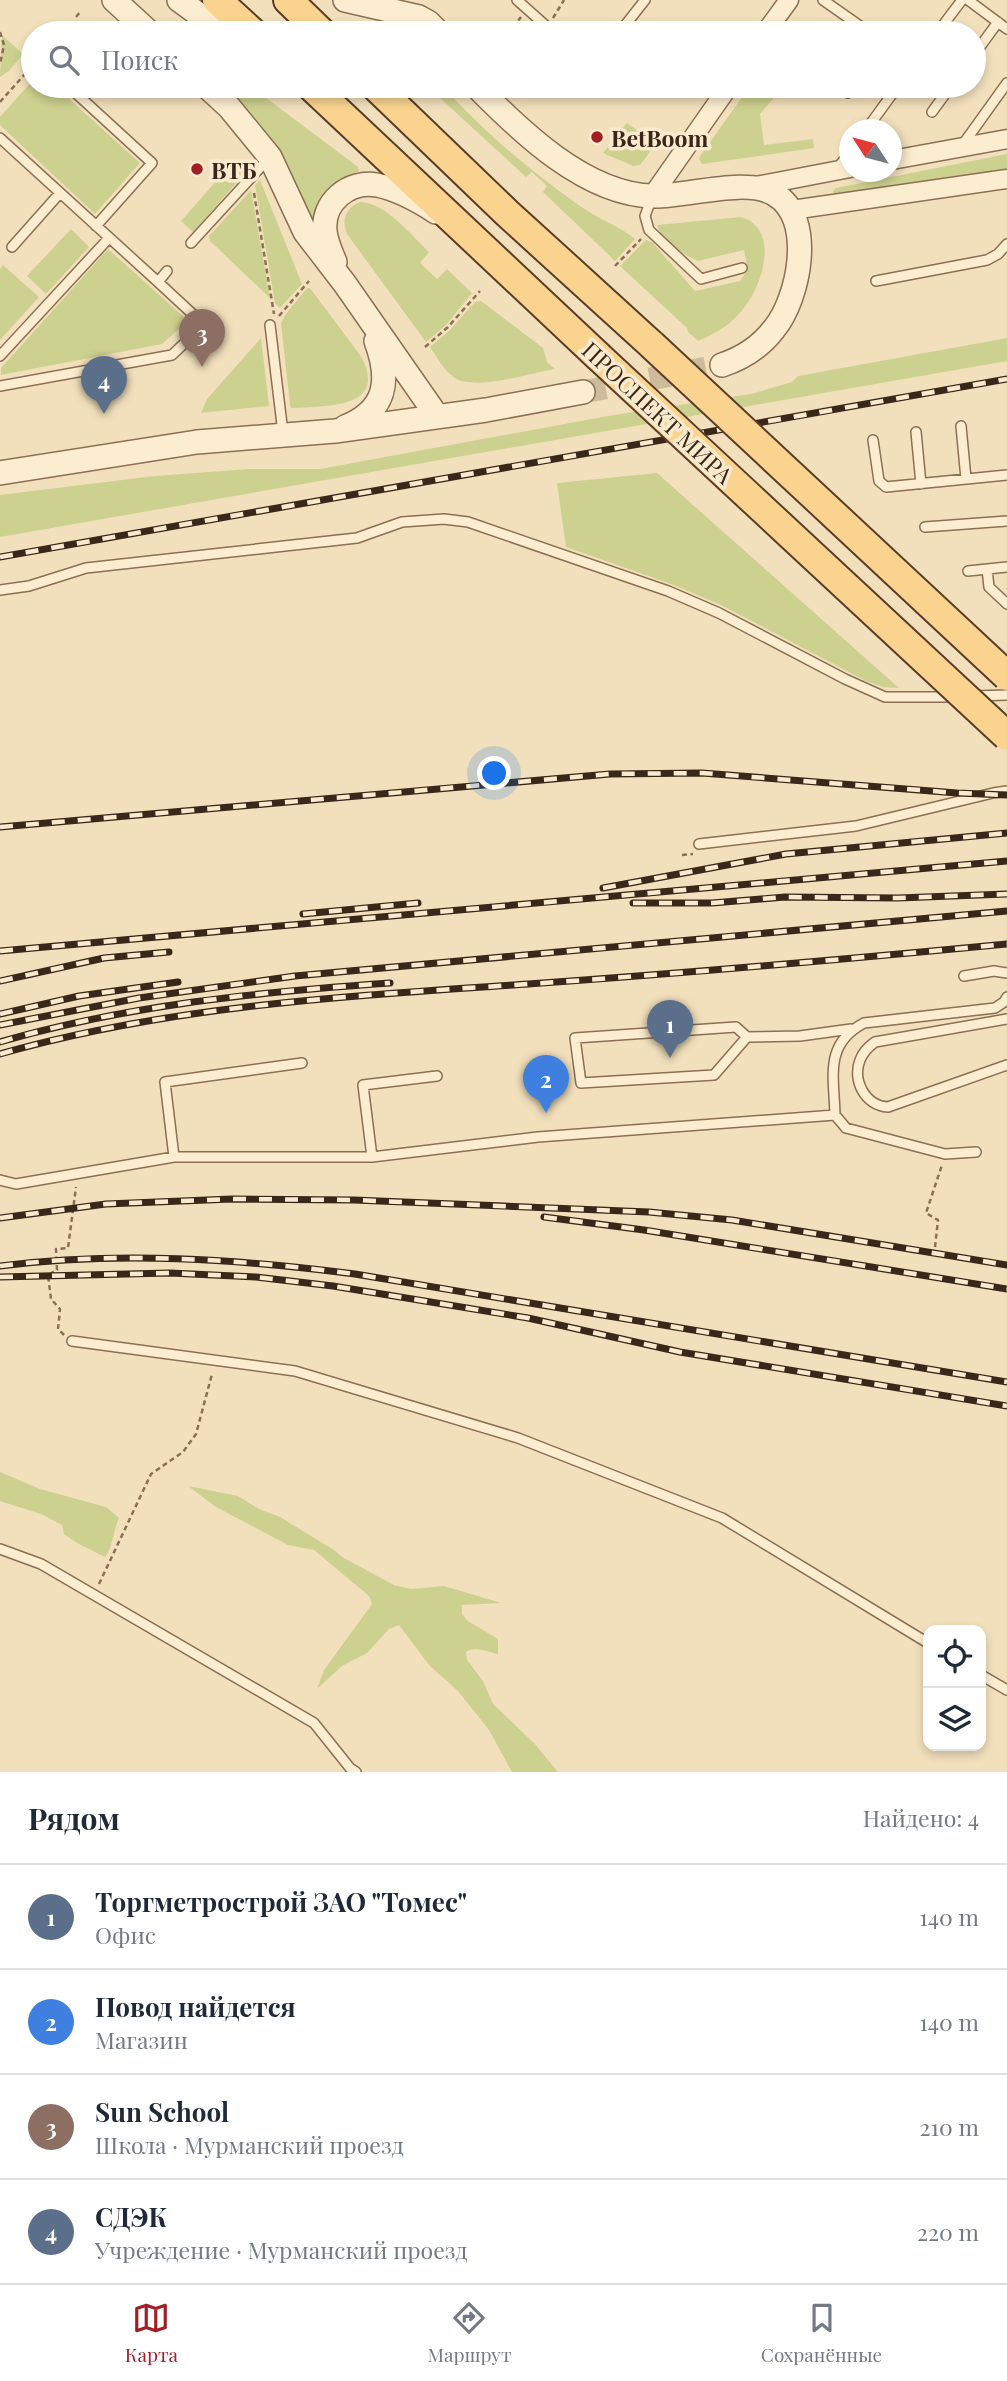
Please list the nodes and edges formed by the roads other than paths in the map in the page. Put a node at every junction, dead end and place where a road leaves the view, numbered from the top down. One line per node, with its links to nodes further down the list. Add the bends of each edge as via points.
1 (114, 0): 12 (street)
2 (179, 0): 13 (street)
3 (217, 0): 14 (main road)
4 (288, 0): 15 (main road)
5 (345, 0): 16 (street)
6 (517, 0): 17 (lane)
7 (645, 0): 18 (lane)
8 (789, 0): 19 (street)
9 (823, 0): 20 (lane)
10 (962, 0): 21 (lane)
11 (968, 0): 22 (lane)
12 (137, 21)
13 (208, 21)
14 (240, 21)
15 (310, 21)
16 (426, 21)
17 (541, 21)
18 (628, 21)
19 (774, 21)
20 (853, 21)
21 (946, 21)
22 (998, 22): 23 (lane); 24 (lane)
23 (1007, 29)
24 (986, 38)
25 (1007, 83): 42 (lane)
26 (81, 98): 52 (lane, via 152,163)
27 (219, 98): 43 (street)
28 (320, 98): 36 (street)
29 (324, 98): 36 (main road, ПРОСПЕКТ МИРА)
30 (388, 98): 39 (main road, ПРОСПЕКТ МИРА)
31 (405, 98): 39 (street)
32 (489, 98): 49 (street, via 582,174 609,189)
33 (721, 98): 49 (street)
34 (889, 98): 38 (lane)
35 (942, 98): 37 (lane)
36 (334, 107): 51 (main road, ПРОСПЕКТ МИРА)
37 (932, 112)
38 (874, 119)
39 (423, 132): 85 (main road, ПРОСПЕКТ МИРА, bridge)
40 (0, 138): 48 (lane)
41 (1007, 139): 42 (street)
42 (961, 147): 44 (street)
43 (270, 156): 54 (lane); 61 (street, via 305,232)
44 (902, 158)
45 (839, 170): 47 (street)
46 (1006, 183): 50 (street)
47 (751, 187): 49 (street); 50 (street, via 774,193)
48 (60, 194): 52 (lane); 56 (lane)
49 (652, 197): 57 (lane, via 645,216 649,230 701,279)
50 (792, 210): 65 (street, via 799,252 789,305 761,344)
51 (457, 225): 61 (street, via 385,187 364,184 344,191 329,209 325,232); 87 (main road, ПРОСПЕКТ МИРА, bridge)
52 (96, 226): 53 (lane)
53 (108, 238): 60 (lane); 64 (lane)
54 (191, 243)
55 (1007, 244): 59 (lane, via 987,260)
56 (12, 247)
57 (741, 268)
58 (167, 271): 60 (lane)
59 (876, 281)
60 (158, 282): 66 (lane, via 199,320 193,335 172,355)
61 (345, 284): 62 (street)
62 (367, 316): 68 (street); 70 (street, via 382,358 385,384 364,416)
63 (270, 326): 72 (lane)
64 (0, 356)
65 (722, 365)
66 (0, 386)
67 (583, 392): 68 (street)
68 (437, 416): 70 (street)
69 (961, 426): 76 (lane)
70 (335, 431): 72 (street)
71 (916, 432): 77 (lane)
72 (283, 435): 74 (street, via 197,442)
73 (873, 440): 77 (lane, via 879,481 886,487)
74 (0, 473)
75 (1007, 475): 76 (lane)
76 (966, 479): 77 (lane)
77 (921, 484)
78 (1007, 521): 79 (lane)
79 (925, 527)
80 (1007, 567): 81 (lane)
81 (987, 569): 82 (lane); 84 (lane, via 989,587)
82 (968, 571)
83 (0, 590): 86 (lane, via 86,568 357,538 402,522 443,519 468,522 668,592 885,697)
84 (1007, 604)
85 (1007, 676)
86 (1007, 695)
87 (1007, 736)
88 (1007, 791): 89 (lane, via 856,826)
89 (699, 844)
90 (1007, 973): 91 (lane)
91 (964, 976)
92 (1007, 997): 94 (lane, via 995,1008 864,1023)
93 (1007, 1019): 97 (lane, via 875,1042 860,1059 857,1071 863,1093 888,1107)
94 (851, 1029): 95 (lane); 99 (lane, via 834,1055)
95 (747, 1037): 95 (lane, via 736,1027 575,1038 581,1083 714,1075)
96 (302, 1063): 101 (lane, via 165,1082)
97 (1007, 1065)
98 (437, 1076): 102 (lane, via 363,1085)
99 (835, 1115): 100 (lane, via 846,1128 946,1154); 102 (lane, via 538,1137)
100 (976, 1152)
101 (174, 1157): 102 (lane); 103 (lane, via 16,1184)
102 (372, 1157)
103 (0, 1180)
104 (72, 1341): 106 (lane, via 295,1371 518,1438 722,1518)
105 (0, 1549): 109 (lane, via 41,1564 314,1723)
106 (923, 1640)
107 (986, 1678): 108 (lane)
108 (1007, 1690)
109 (356, 1772)

